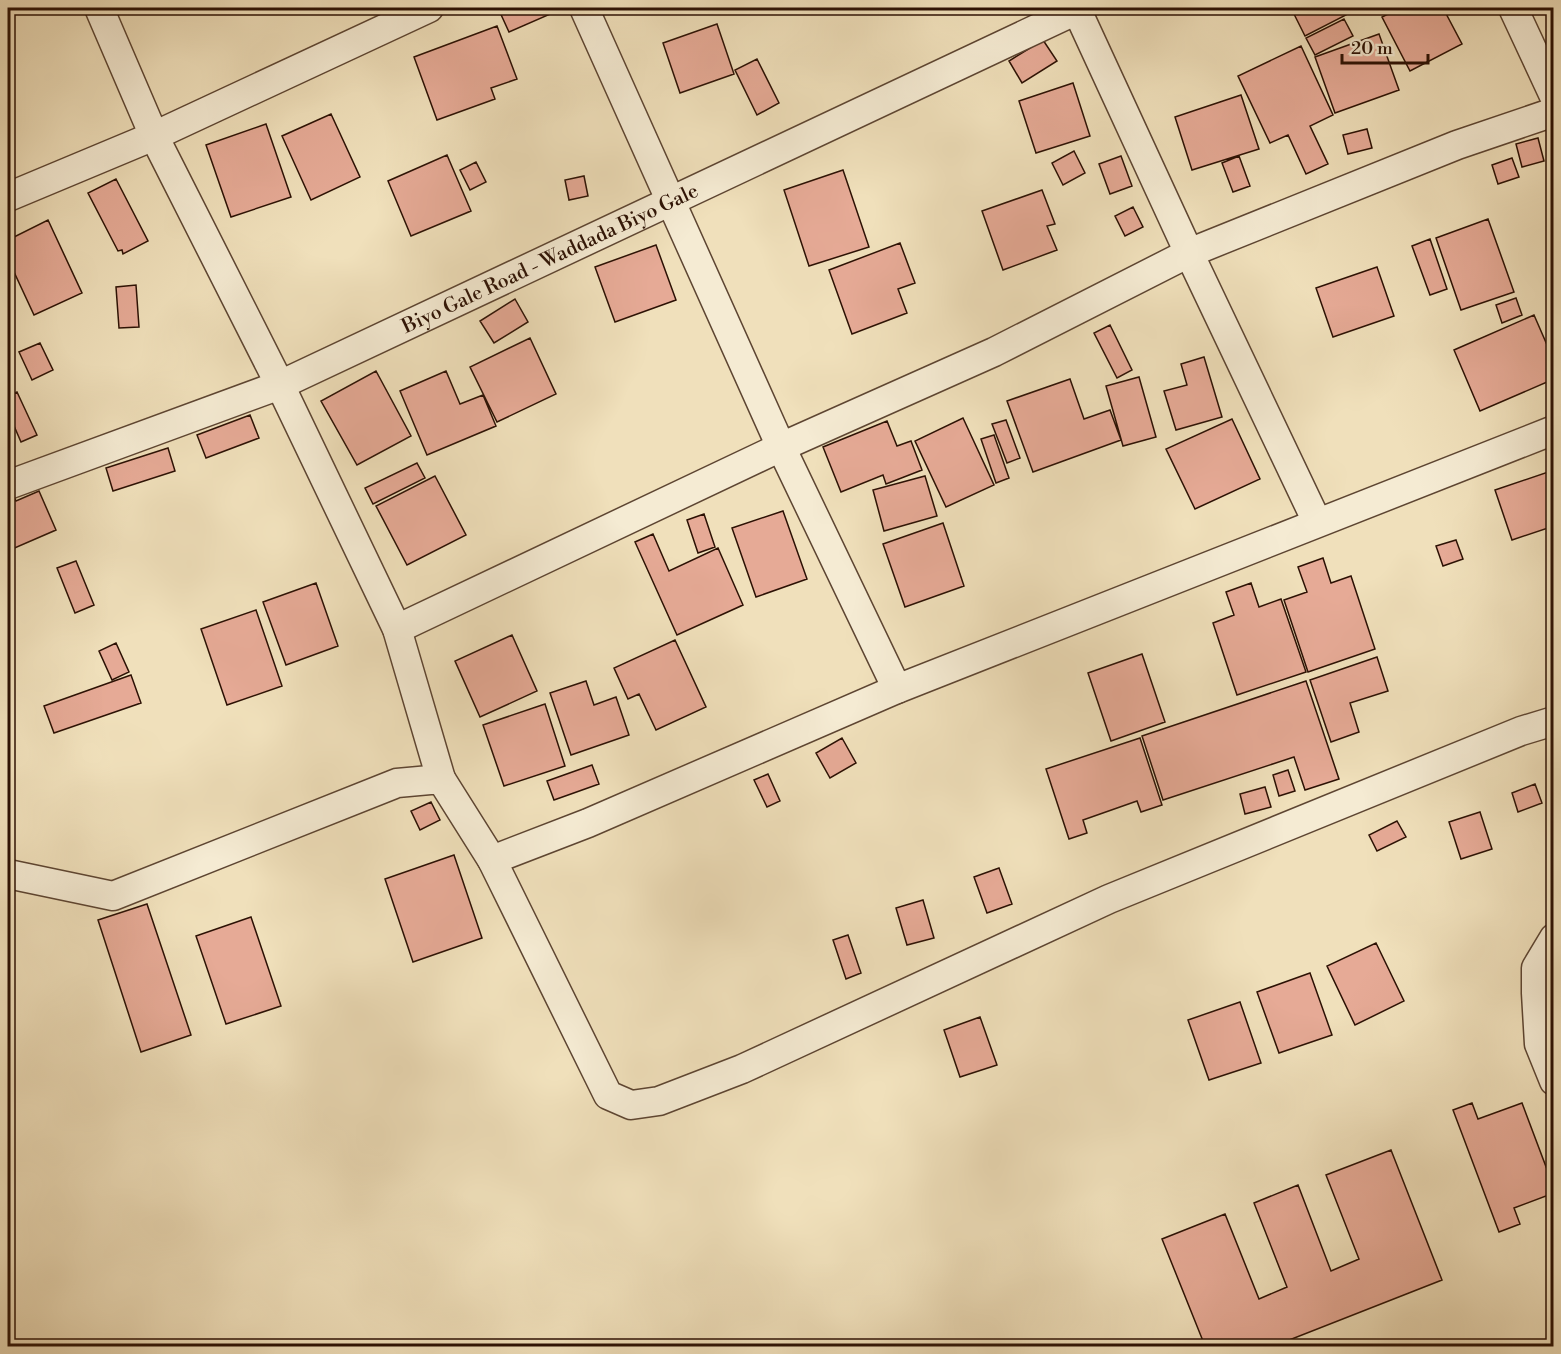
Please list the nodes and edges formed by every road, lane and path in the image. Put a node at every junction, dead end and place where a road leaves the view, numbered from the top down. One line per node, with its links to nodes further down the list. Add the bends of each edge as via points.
1 (99, 8): 8 (street)
2 (429, 8): 8 (street)
3 (584, 8): 10 (street)
4 (1078, 8): 10 (street, Biyo Gale Road - Waddada Biyo Gale); 11 (street)
5 (1513, 8): 6 (street)
6 (1554, 96)
7 (1554, 112): 11 (street, via 1457,145)
8 (154, 136): 9 (street); 12 (street)
9 (8, 197)
10 (671, 201): 12 (street, Biyo Gale Road - Waddada Biyo Gale); 14 (street)
11 (1189, 253): 14 (street, via 994,352); 16 (street)
12 (280, 385): 15 (street, Biyo Gale Road - Waddada Biyo Gale); 17 (street)
13 (1554, 430): 16 (street)
14 (781, 447): 17 (street); 18 (street)
15 (8, 485)
16 (1317, 522): 18 (street)
17 (397, 629): 20 (street)
18 (897, 689): 21 (street, via 578,827)
19 (1554, 721): 21 (street, via 1109,899 741,1069 659,1101 630,1105 608,1095)
20 (441, 779): 21 (street); 22 (street, via 397,783 113,896)
21 (492, 860)
22 (8, 874)
23 (1554, 938): 24 (street, via 1536,969 1536,993 1539,1044)
24 (1554, 1080)

